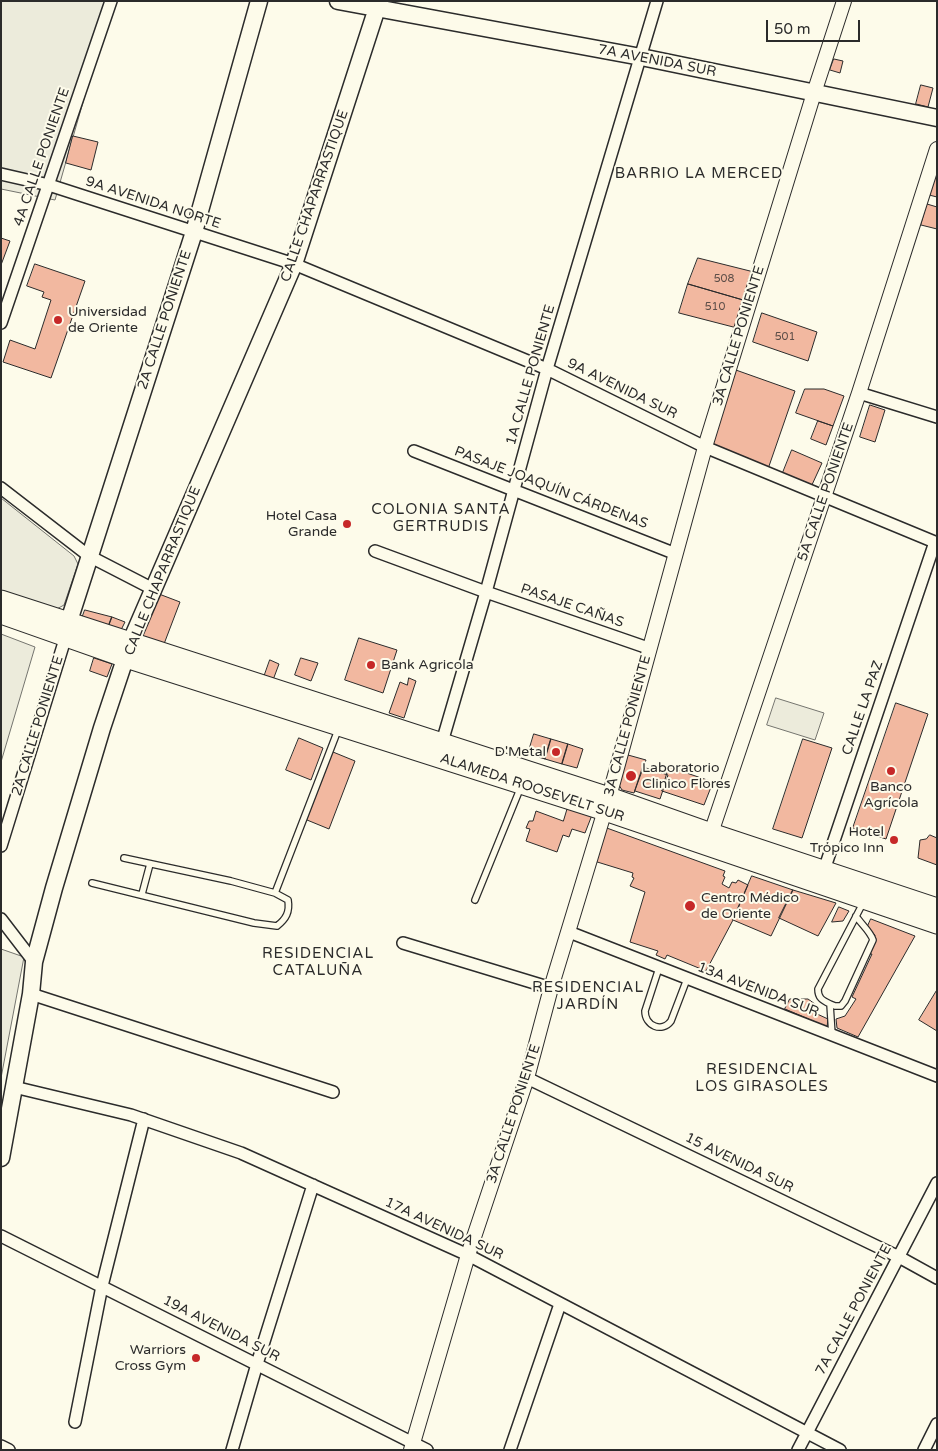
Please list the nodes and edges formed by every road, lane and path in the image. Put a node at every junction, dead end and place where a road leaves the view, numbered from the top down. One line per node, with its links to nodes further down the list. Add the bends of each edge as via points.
1 (111, 1): 12 (street, 4A CALLE PONIENTE)
2 (259, 1): 13 (main road, 2A CALLE PONIENTE)
3 (338, 1): 6 (main road, 7A AVENIDA SUR)
4 (657, 1): 7 (street, 1A CALLE PONIENTE)
5 (844, 1): 8 (street, 3A CALLE PONIENTE)
6 (378, 5): 7 (main road, 7A AVENIDA SUR); 14 (main road, CALLE CHAPARRASTIQUE)
7 (641, 57): 8 (main road, 7A AVENIDA SUR); 16 (street, 1A CALLE PONIENTE)
8 (814, 93): 9 (main road, 7A AVENIDA SUR); 19 (street, 3A CALLE PONIENTE)
9 (937, 118)
10 (937, 149): 17 (street, 5A CALLE PONIENTE)
11 (1, 174): 12 (street, 9A AVENIDA NORTE)
12 (49, 185): 13 (street, 9A AVENIDA NORTE); 15 (street, 4A CALLE PONIENTE)
13 (194, 232): 14 (street, 9A AVENIDA NORTE); 27 (main road, 2A CALLE PONIENTE)
14 (294, 264): 16 (street, 9A AVENIDA SUR); 28 (main road, CALLE CHAPARRASTIQUE)
15 (1, 323)
16 (547, 369): 19 (street, 9A AVENIDA SUR); 22 (street, 1A CALLE PONIENTE)
17 (859, 393): 18 (street); 23 (street, 5A CALLE PONIENTE)
18 (937, 417)
19 (705, 447): 23 (street, 9A AVENIDA SUR); 26 (street, 3A CALLE PONIENTE)
20 (414, 451): 22 (street, PASAJE JOAQUÍN CÁRDENAS)
21 (1, 488): 27 (street)
22 (515, 490): 26 (street, PASAJE JOAQUÍN CÁRDENAS); 29 (street, 1A CALLE PONIENTE)
23 (824, 497): 24 (street, 9A AVENIDA SUR); 39 (street, 5A CALLE PONIENTE)
24 (936, 542): 43 (street, CALLE LA PAZ)
25 (374, 552): 29 (street, PASAJE CAÑAS)
26 (676, 554): 33 (street, 3A CALLE PONIENTE)
27 (89, 556): 28 (street); 32 (main road, 2A CALLE PONIENTE)
28 (153, 589): 34 (main road, CALLE CHAPARRASTIQUE)
29 (486, 592): 33 (street, PASAJE CAÑAS); 36 (street, 1A CALLE PONIENTE)
30 (1, 600): 32 (highway)
31 (1, 614): 32 (highway)
32 (66, 631): 34 (highway); 40 (street, 2A CALLE PONIENTE)
33 (648, 648): 38 (street, 3A CALLE PONIENTE)
34 (129, 650): 35 (highway, ALAMEDA ROOSEVELT SUR); 36 (highway, ALAMEDA ROOSEVELT SUR); 54 (main road, CALLE CHAPARRASTIQUE, via 102,728)
35 (341, 726): 36 (highway, ALAMEDA ROOSEVELT SUR); 45 (lane)
36 (440, 751): 37 (highway, ALAMEDA ROOSEVELT SUR); 38 (highway, ALAMEDA ROOSEVELT SUR)
37 (524, 785): 38 (highway, ALAMEDA ROOSEVELT SUR); 47 (lane)
38 (607, 804): 39 (highway, ALAMEDA ROOSEVELT SUR); 43 (highway, ALAMEDA ROOSEVELT SUR); 52 (street, 3A CALLE PONIENTE)
39 (711, 833): 43 (highway, ALAMEDA ROOSEVELT SUR)
40 (1, 846)
41 (124, 858): 42 (lane)
42 (150, 864): 45 (lane); 46 (lane)
43 (822, 877): 48 (highway, ALAMEDA ROOSEVELT SUR); 49 (highway, ALAMEDA ROOSEVELT SUR)
44 (92, 883): 46 (lane)
45 (274, 893): 46 (lane, via 288,900 289,909 277,926)
46 (142, 894)
47 (475, 900)
48 (860, 907): 51 (highway, ALAMEDA ROOSEVELT SUR); 59 (lane, via 818,989 821,1000); 59 (lane, via 860,924 871,934 872,940 846,1001 841,1006)
49 (937, 908)
50 (1, 918): 54 (street)
51 (937, 924)
52 (569, 932): 55 (street, 13A AVENIDA SUR); 57 (street, 3A CALLE PONIENTE)
53 (403, 943): 57 (street)
54 (34, 962): 58 (main road, CALLE CHAPARRASTIQUE)
55 (659, 968): 56 (street, 13A AVENIDA SUR); 56 (lane, via 645,1011 645,1017 655,1026 662,1028 671,1021)
56 (687, 979): 60 (street, 13A AVENIDA SUR)
57 (552, 988): 62 (street, 3A CALLE PONIENTE)
58 (31, 994): 63 (main road, CALLE CHAPARRASTIQUE); 64 (street)
59 (830, 1004): 60 (lane)
60 (832, 1036): 61 (street, 13A AVENIDA SUR)
61 (937, 1076)
62 (527, 1078): 70 (street, 3A CALLE PONIENTE); 71 (street, 15 AVENIDA SUR)
63 (14, 1087): 65 (street, 17A AVENIDA SUR); 66 (main road, CALLE CHAPARRASTIQUE)
64 (333, 1092)
65 (144, 1119): 68 (street, 17A AVENIDA SUR, via 241,1153); 73 (street)
66 (1, 1158)
67 (937, 1183): 71 (street, 7A CALLE PONIENTE)
68 (313, 1185): 70 (street, 17A AVENIDA SUR); 75 (street)
69 (1, 1236): 73 (street, 19A AVENIDA SUR)
70 (468, 1255): 74 (street, 17A AVENIDA SUR); 80 (street, 3A CALLE PONIENTE)
71 (899, 1257): 72 (street, 15 AVENIDA SUR); 78 (street, 7A CALLE PONIENTE)
72 (937, 1278)
73 (102, 1286): 75 (street, 19A AVENIDA SUR); 76 (street)
74 (560, 1304): 78 (street, 17A AVENIDA SUR); 84 (street)
75 (257, 1364): 80 (street, 19A AVENIDA SUR); 82 (street)
76 (75, 1422)
77 (937, 1424): 87 (street)
78 (807, 1432): 85 (street, 7A CALLE PONIENTE); 86 (street, 17A AVENIDA SUR)
79 (1, 1446): 81 (street)
80 (412, 1446): 83 (street, 19A AVENIDA SUR)
81 (9, 1450)
82 (232, 1450)
83 (427, 1450)
84 (510, 1450)
85 (798, 1450)
86 (840, 1450)
87 (924, 1450)

